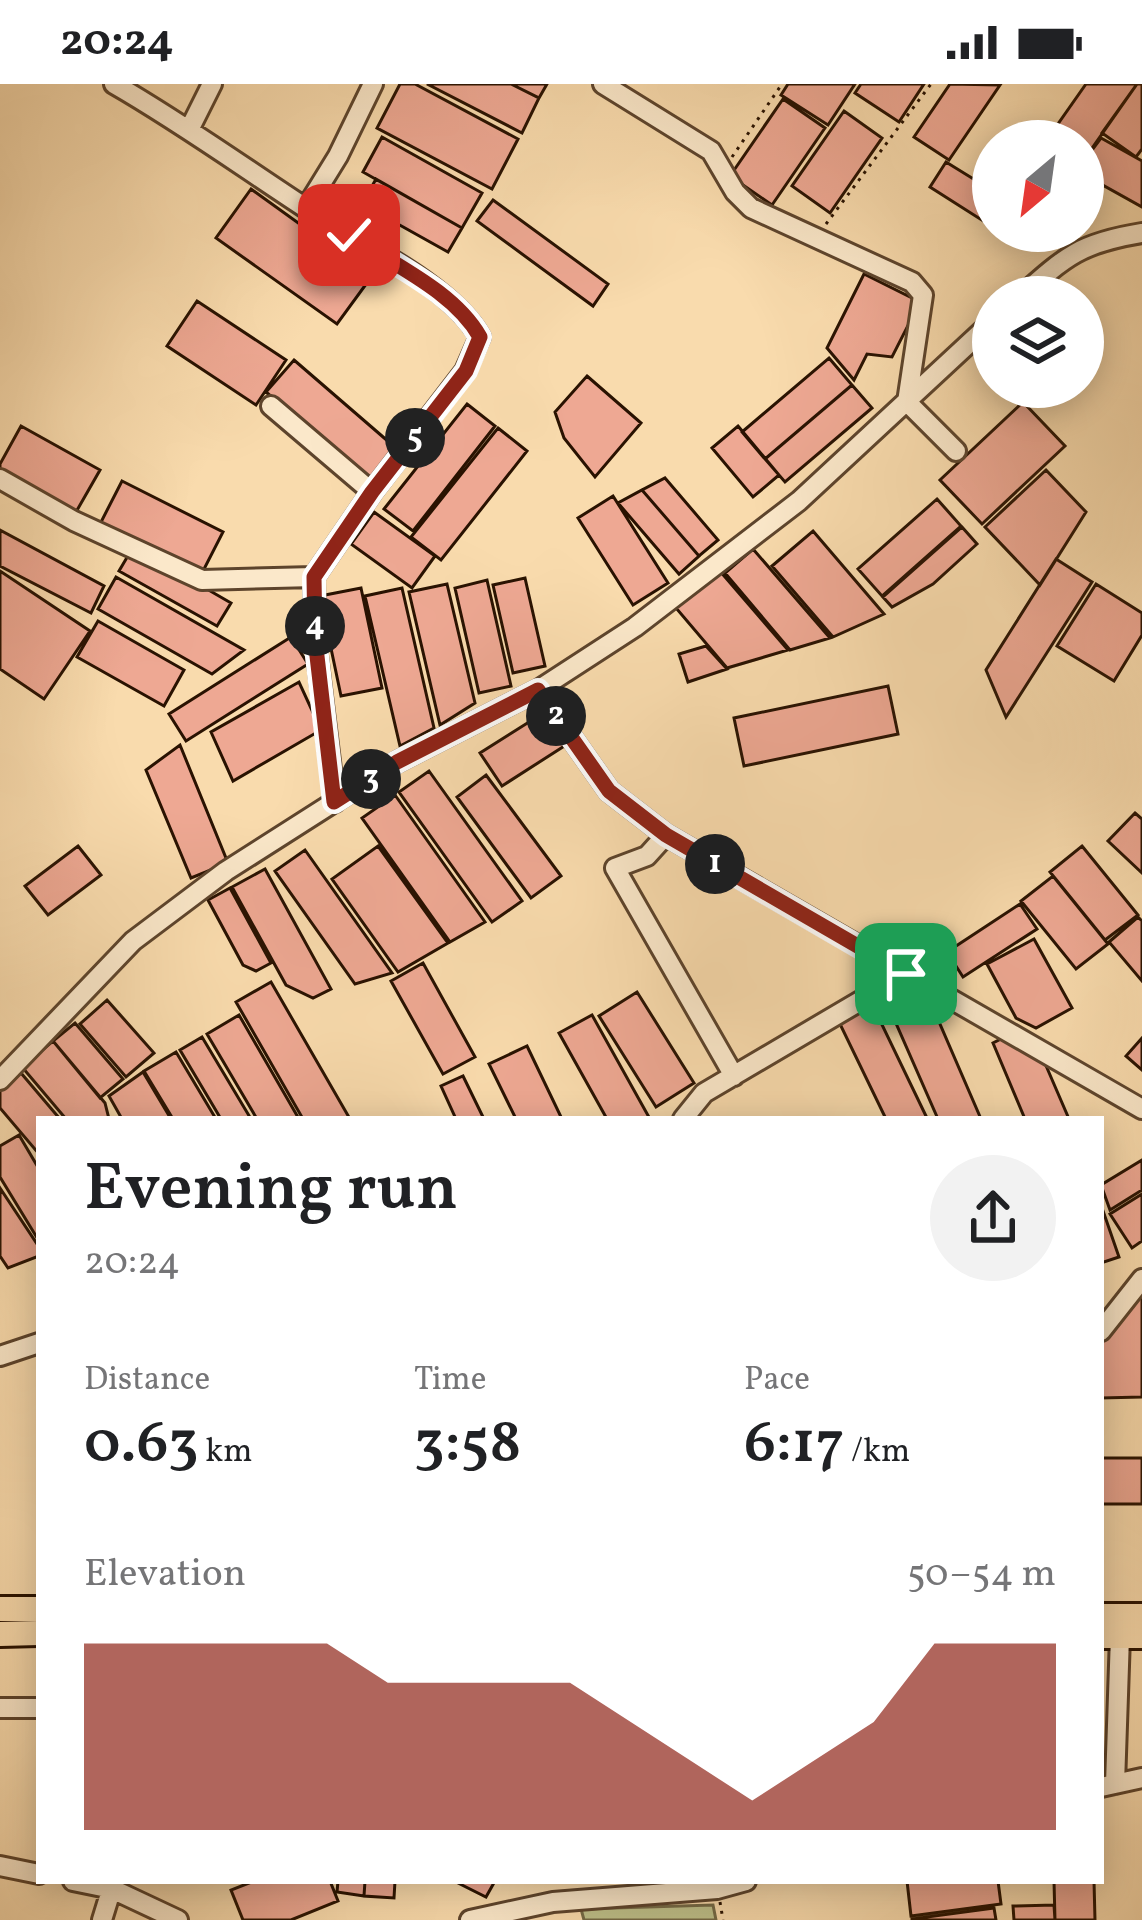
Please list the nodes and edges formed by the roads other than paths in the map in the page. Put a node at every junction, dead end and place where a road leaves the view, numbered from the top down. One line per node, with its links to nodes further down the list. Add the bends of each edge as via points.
1 (114, 84): 5 (street)
2 (212, 84): 5 (street)
3 (373, 84): 6 (street)
4 (603, 84): 10 (street, via 711,151 751,208 912,282 923,295)
5 (190, 128): 6 (street)
6 (306, 208): 14 (street, via 433,289 480,337 466,371)
7 (1142, 233): 8 (street, via 1070,252)
8 (1043, 276)
9 (972, 342): 10 (street)
10 (907, 402): 12 (street); 16 (street, via 799,501)
11 (271, 406): 14 (street)
12 (956, 451)
13 (0, 479): 15 (street, via 202,580)
14 (372, 492): 15 (street)
15 (314, 577): 17 (street)
16 (538, 690): 17 (street); 18 (street, via 609,791)
17 (334, 802): 21 (street, via 133,941)
18 (666, 835): 19 (street); 20 (street, via 647,856 615,868)
19 (906, 974): 20 (street); 22 (street)
20 (734, 1076): 23 (street)
21 (0, 1080)
22 (1142, 1109)
23 (685, 1116)
24 (1142, 1279): 25 (street)
25 (1104, 1327)
26 (36, 1344): 27 (street)
27 (0, 1356)
28 (0, 1609): 29 (main road)
29 (36, 1609)
30 (1104, 1616): 31 (main road)
31 (1142, 1616)
32 (36, 1633): 33 (main road)
33 (0, 1634)
34 (1121, 1636): 38 (street)
35 (0, 1708): 36 (street)
36 (36, 1708)
37 (1142, 1778): 38 (street)
38 (1108, 1785)
39 (2, 1870): 40 (street)
40 (36, 1874)
41 (554, 1884): 44 (street)
42 (735, 1884): 44 (street)
43 (113, 1885): 45 (street); 46 (street)
44 (553, 1902): 47 (street)
45 (102, 1920)
46 (178, 1920)
47 (470, 1920)

